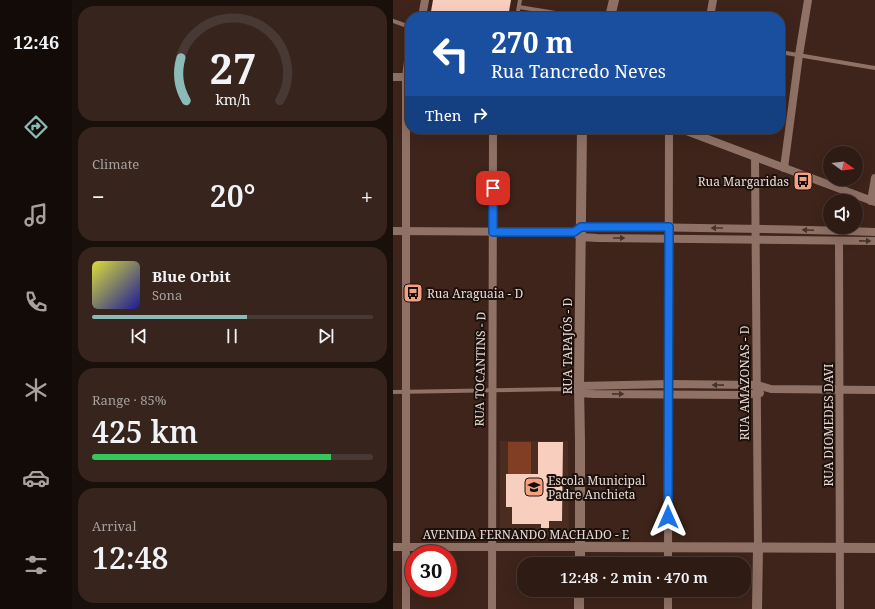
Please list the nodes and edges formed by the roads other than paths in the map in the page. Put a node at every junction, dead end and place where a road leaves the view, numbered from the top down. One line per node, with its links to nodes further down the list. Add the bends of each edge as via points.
1 (425, 0): 7 (street)
2 (520, 0): 6 (lane)
3 (614, 0): 10 (street)
4 (713, 0): 11 (street)
5 (809, 0): 15 (street)
6 (519, 7): 8 (lane); 9 (lane)
7 (423, 12)
8 (518, 12)
9 (549, 12)
10 (611, 12)
11 (711, 12)
12 (393, 21): 13 (lane)
13 (405, 25)
14 (785, 53): 15 (lane)
15 (799, 55): 16 (lane); 25 (street)
16 (875, 68)
17 (393, 77): 18 (street)
18 (405, 77)
19 (407, 134): 31 (street)
20 (493, 134): 32 (street, RUA TOCANTINS - D)
21 (582, 134): 33 (street, RUA TAPAJÓS - D)
22 (669, 134): 28 (street)
23 (698, 134): 24 (street)
24 (755, 157): 25 (street); 29 (street, RUA AMAZONAS - D)
25 (784, 168): 27 (street)
26 (875, 178): 27 (street)
27 (873, 201)
28 (669, 227): 29 (street, one-way to 28); 33 (street); 35 (street)
29 (756, 228): 34 (street, one-way to 29); 36 (street, RUA AMAZONAS - D)
30 (393, 231): 31 (street)
31 (406, 231): 32 (street); 46 (street)
32 (493, 232): 33 (street); 44 (street, RUA TOCANTINS - D)
33 (578, 232): 35 (street, one-way to 35, via 597,238); 40 (street, RUA TAPAJÓS - D)
34 (875, 232)
35 (669, 239): 36 (street); 39 (street)
36 (756, 239): 37 (street); 41 (street, RUA AMAZONAS - D)
37 (839, 241): 38 (street, one-way to 38); 42 (street, RUA DIOMEDES DAVI)
38 (875, 241)
39 (669, 384): 40 (street); 41 (street, one-way to 39); 47 (street)
40 (579, 389): 44 (lane); 47 (street, one-way to 47, via 595,394); 53 (street, RUA TAPAJÓS - D)
41 (757, 389): 42 (street); 47 (street, via 740,396); 55 (street, RUA AMAZONAS - D)
42 (839, 390): 43 (street); 56 (street, RUA DIOMEDES DAVI)
43 (875, 390)
44 (492, 391): 46 (lane); 50 (street, RUA TOCANTINS - D)
45 (393, 392): 46 (lane)
46 (406, 392): 48 (street)
47 (669, 395): 54 (street)
48 (406, 545)
49 (457, 546): 50 (street, AVENIDA FERNANDO MACHADO - E)
50 (492, 546): 53 (street, AVENIDA FERNANDO MACHADO - E); 64 (street, RUA TOCANTINS - D)
51 (393, 547): 52 (street, AVENIDA FERNANDO MACHADO - E)
52 (405, 547)
53 (580, 547): 54 (street, AVENIDA FERNANDO MACHADO - E); 58 (street, RUA TAPAJÓS - D)
54 (668, 547): 55 (street, AVENIDA FERNANDO MACHADO - E); 59 (street)
55 (757, 548): 56 (street, AVENIDA FERNANDO MACHADO - E); 67 (street, RUA AMAZONAS - D)
56 (840, 548): 57 (street, AVENIDA FERNANDO MACHADO - E); 68 (street, RUA DIOMEDES DAVI)
57 (875, 548)
58 (579, 557)
59 (668, 557)
60 (406, 597): 63 (street)
61 (579, 597): 65 (street)
62 (668, 597): 66 (street)
63 (406, 609)
64 (492, 609)
65 (579, 609)
66 (668, 609)
67 (757, 609)
68 (840, 609)

